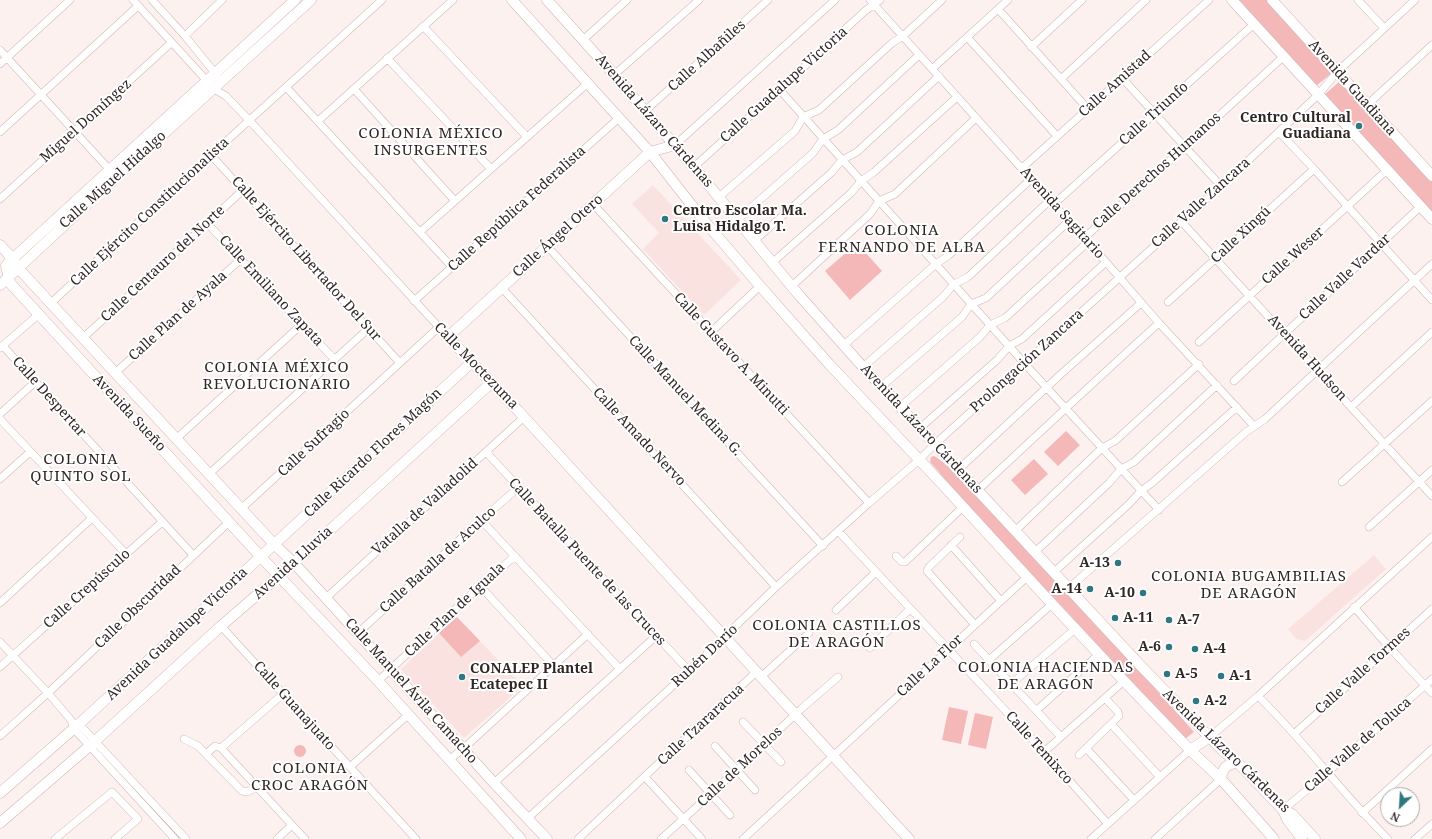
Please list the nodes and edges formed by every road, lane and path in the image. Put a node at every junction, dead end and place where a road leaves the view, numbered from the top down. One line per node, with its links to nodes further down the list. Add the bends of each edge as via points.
1 (70, 0): 40 (street)
2 (133, 0): 25 (street, Calle Moctezuma)
3 (152, 0): 30 (street)
4 (295, 0): 45 (street)
5 (311, 0): 51 (street)
6 (382, 0): 52 (street, Calle Ejército Constitucionalista)
7 (453, 0): 28 (street)
8 (512, 0): 50 (street, Avenida Lázaro Cárdenas)
9 (547, 0): 33 (street, Avenida Lázaro Cárdenas)
10 (627, 0): 33 (street)
11 (699, 0): 46 (street)
12 (768, 0): 60 (street, Calle Albañiles)
13 (836, 0): 73 (street, Calle Guadalupe Victoria)
14 (942, 0): 31 (street)
15 (1008, 0): 26 (street)
16 (1082, 0): 36 (street)
17 (1146, 0): 49 (street)
18 (1209, 0): 48 (street, Calle Amistad)
19 (1232, 0): 27 (street, Avenida Guadiana)
20 (1272, 0): 44 (street, Avenida Guadiana)
21 (1358, 0): 29 (street)
22 (1415, 0): 29 (street, Calle Valle Zancara)
23 (219, 1): 30 (street)
24 (875, 2): 31 (street, Avenida Sagitario); 54 (street, Calle Guadalupe Victoria)
25 (138, 6): 34 (street, Calle Moctezuma); 55 (street)
26 (998, 9): 32 (street); 36 (street)
27 (1254, 24): 39 (street, Avenida Guadiana); 61 (street, Calle Triunfo)
28 (423, 26): 41 (street); 71 (street)
29 (1384, 28): 44 (street, Calle Valle Zancara)
30 (185, 36): 45 (street)
31 (903, 36): 38 (street, Avenida Sagitario); 62 (street, via 892,42 819,110)
32 (967, 37): 43 (street); 70 (street)
33 (583, 40): 46 (street, Avenida Lázaro Cárdenas)
34 (171, 43): 51 (street, Calle Moctezuma); 68 (street, Miguel Domíngez)
35 (1432, 46): 58 (street)
36 (1031, 47): 49 (street)
37 (0, 50): 40 (street)
38 (919, 55): 43 (street, Avenida Sagitario); 72 (street, via 838,130)
39 (1284, 56): 57 (street, Avenida Guadiana); 74 (street, Calle Derechos Humanos)
40 (7, 58): 42 (street); 55 (street)
41 (387, 58): 53 (street); 79 (street)
42 (0, 64)
43 (932, 69): 47 (street, Avenida Sagitario)
44 (1337, 72): 57 (street, Calle Valle Zancara); 58 (street, Avenida Guadiana)
45 (215, 73): 51 (street)
46 (614, 75): 60 (street, Avenida Lázaro Cárdenas)
47 (939, 76): 56 (street, Avenida Sagitario); 77 (street, via 857,152)
48 (1122, 78): 59 (street, Calle Amistad); 61 (street)
49 (1060, 79): 59 (street)
50 (588, 83): 63 (street, Avenida Lázaro Cárdenas); 71 (street)
51 (213, 84): 65 (street, Calle Moctezuma); 81 (street, Calle Miguel Hidalgo); 116 (street, Calle Miguel Hidalgo)
52 (286, 86): 65 (street, Calle Ejército Constitucionalista); 66 (street)
53 (354, 89): 66 (street); 91 (street)
54 (779, 89): 62 (street); 78 (street, Calle Guadalupe Victoria)
55 (41, 95): 67 (street); 68 (street)
56 (957, 96): 64 (street, Avenida Sagitario); 86 (street)
57 (1318, 96): 69 (street, Calle Valle Zancara); 83 (street, Avenida Guadiana)
58 (1366, 104): 84 (street, Avenida Guadiana)
59 (1088, 108): 70 (street, Calle Amistad)
60 (645, 111): 73 (street, Avenida Lázaro Cárdenas)
61 (1155, 113): 74 (street); 93 (street, Calle Triunfo)
62 (803, 117): 72 (street); 89 (street, via 795,131)
63 (619, 118): 75 (street, Avenida Lázaro Cárdenas); 115 (street, Calle República Federalista)
64 (976, 118): 80 (street, Avenida Sagitario); 92 (street, via 894,194)
65 (249, 120): 76 (street, Calle Ejército Constitucionalista); 126 (street, Calle Moctezuma)
66 (318, 121): 102 (street)
67 (0, 132)
68 (75, 132): 81 (street); 90 (street, Miguel Domíngez)
69 (1279, 132): 82 (street); 87 (street, Calle Valle Zancara)
70 (1057, 136): 80 (street, Calle Amistad)
71 (527, 137): 79 (street)
72 (823, 139): 77 (street); 98 (street, via 813,153)
73 (675, 145): 75 (street, Calle Ángel Otero); 78 (street, Avenida Lázaro Cárdenas)
74 (1186, 147): 87 (street); 103 (street, Calle Derechos Humanos)
75 (650, 152): 94 (street, Calle Ángel Otero); 121 (street, Avenida Lázaro Cárdenas)
76 (211, 155): 88 (street, Calle Ejército Libertador Del Sur); 129 (street, Calle Ejército Constitucionalista)
77 (842, 160): 86 (street); 104 (street, via 832,172)
78 (694, 167): 89 (street, Avenida Lázaro Cárdenas)
79 (491, 168): 91 (street)
80 (1022, 168): 85 (street, Avenida Sagitario)
81 (109, 169): 112 (street, Calle Miguel Hidalgo)
82 (1314, 169): 95 (street); 108 (street, Calle Xingú)
83 (1387, 170): 95 (street, Calle Weser); 96 (street, Avenida Guadiana)
84 (1432, 176)
85 (1031, 179): 93 (street, Avenida Sagitario); 113 (street)
86 (861, 181): 92 (street); 110 (street, via 851,193)
87 (1220, 186): 100 (street, Calle Valle Zancara)
88 (243, 190): 101 (street, Calle Centauro del Norte); 136 (street, Calle Ejército Libertador Del Sur)
89 (719, 197): 98 (street, Avenida Lázaro Cárdenas)
90 (0, 199)
91 (455, 201): 102 (street)
92 (879, 201): 113 (street); 122 (street, via 870,214)
93 (1052, 202): 99 (street, Avenida Sagitario); 120 (street, Calle Triunfo, via 968,276)
94 (594, 205): 107 (street, Calle Ángel Otero); 137 (street, Calle Gustavo A. Minutti)
95 (1348, 206): 105 (street); 124 (street, Calle Weser)
96 (1421, 206): 97 (street, Avenida Guadiana); 105 (street, Calle Valle Vardar)
97 (1432, 219)
98 (737, 220): 104 (street, Avenida Lázaro Cárdenas)
99 (1069, 221): 103 (street, Avenida Sagitario); 130 (street, via 986,298)
100 (1182, 221): 108 (street, Avenida Hudson); 117 (street, Calle Valle Zancara)
101 (208, 224): 109 (street, Calle Emiliano Zapata); 141 (street, Calle Centauro del Norte)
102 (420, 232): 115 (street)
103 (1086, 240): 111 (street, Avenida Sagitario); 134 (street, Calle Derechos Humanos, via 1005,318)
104 (754, 241): 110 (street, Avenida Lázaro Cárdenas)
105 (1381, 243): 118 (street); 139 (street, Calle Valle Vardar)
106 (0, 245): 112 (street)
107 (547, 246): 123 (street, Calle Ángel Otero); 202 (street, Calle Manuel Medina G.)
108 (1215, 258): 124 (street, Avenida Hudson); 128 (street, Calle Xingú)
109 (241, 259): 133 (street, Calle Emiliano Zapata); 153 (street, Calle Plan de Ayala)
110 (773, 262): 122 (street, Avenida Lázaro Cárdenas)
111 (1106, 262): 117 (street, Avenida Sagitario); 144 (street, via 1022,339)
112 (5, 264): 116 (street, Avenida Sueño); 119 (street, Avenida Sueño)
113 (936, 264): 120 (street); 143 (street)
114 (1432, 264): 118 (street)
115 (452, 267): 126 (street, Calle República Federalista)
116 (18, 268): 119 (street, Calle Miguel Hidalgo); 129 (street, Avenida Sueño)
117 (1119, 277): 127 (street, Avenida Sagitario); 149 (street, Prolongación Zancara)
118 (1414, 280): 125 (street); 152 (street)
119 (4, 282): 131 (street, Avenida Sueño, via 10,283)
120 (954, 284): 130 (street); 151 (street, via 943,297)
121 (760, 286): 137 (street); 176 (street, Avenida Lázaro Cárdenas)
122 (792, 286): 143 (street, Avenida Lázaro Cárdenas)
123 (501, 287): 140 (street, Calle Ángel Otero); 216 (street, Calle Amado Nervo)
124 (1249, 295): 139 (street, Avenida Hudson); 142 (street, Calle Weser)
125 (1432, 300)
126 (414, 301): 135 (street, Calle Moctezuma)
127 (1141, 302): 132 (street, Avenida Sagitario); 159 (street)
128 (1168, 302)
129 (51, 303): 141 (street, Avenida Sueño)
130 (971, 304): 134 (street); 158 (street, via 962,317)
131 (39, 314): 145 (street); 195 (street, Avenida Sueño)
132 (1159, 323): 150 (street, Avenida Sagitario); 164 (street)
133 (301, 325): 146 (street, Calle Emiliano Zapata); 170 (street)
134 (990, 325): 144 (street); 161 (street, via 980,337)
135 (439, 327): 140 (street, Calle Moctezuma); 147 (street, Calle Sufragio)
136 (370, 328): 146 (street); 147 (street, Calle Ejército Libertador Del Sur)
137 (711, 332): 188 (street, Calle Gustavo A. Minutti)
138 (1432, 332): 163 (street)
139 (1284, 334): 152 (street, Avenida Hudson); 154 (street, Calle Valle Vardar)
140 (448, 337): 148 (street, Calle Moctezuma)
141 (83, 338): 153 (street, Avenida Sueño)
142 (1199, 342)
143 (844, 345): 151 (street, Avenida Lázaro Cárdenas)
144 (1009, 346): 149 (street); 169 (street, via 998,359)
145 (1, 347): 155 (street, Calle Despertar)
146 (334, 359): 180 (street)
147 (400, 362): 190 (street, Calle Sufragio)
148 (472, 362): 156 (street, Calle Moctezuma); 201 (street, Calle Ricardo Flores Magón)
149 (1025, 364): 159 (street); 171 (street, Prolongación Zancara)
150 (1198, 364): 157 (street, Avenida Sagitario); 173 (street, via 1115,440)
151 (863, 367): 158 (street, Avenida Lázaro Cárdenas)
152 (1318, 370): 163 (street, Avenida Hudson); 168 (street)
153 (115, 373): 170 (street, Avenida Sueño)
154 (1234, 381)
155 (36, 382): 165 (street); 194 (street, Calle Despertar)
156 (492, 382): 166 (street, Calle Moctezuma); 210 (street, Avenida Lluvia)
157 (1217, 385): 162 (street, Avenida Sagitario); 177 (street, via 1134,462)
158 (882, 386): 161 (street, Avenida Lázaro Cárdenas)
159 (1047, 387): 164 (street); 178 (street)
160 (1432, 401): 172 (street)
161 (900, 407): 169 (street, Avenida Lázaro Cárdenas)
162 (1237, 407): 168 (street, Avenida Sagitario); 186 (street)
163 (1351, 407): 172 (street, Avenida Hudson)
164 (1066, 408): 173 (street); 185 (street)
165 (0, 414)
166 (524, 417): 175 (street, Vatalla de Valladolid); 233 (street, Calle Moctezuma)
167 (0, 419): 174 (street)
168 (1254, 426): 191 (street)
169 (920, 428): 171 (street, Avenida Lázaro Cárdenas)
170 (176, 439): 180 (street, Avenida Sueño)
171 (935, 444): 176 (street, Rubén Darío); 178 (street, Avenida Lázaro Cárdenas)
172 (1384, 444): 182 (street); 183 (street, Avenida Hudson)
173 (1102, 448): 177 (street); 197 (street)
174 (30, 452): 181 (street); 192 (street)
175 (486, 452): 184 (street, Calle Batalla Puente de las Cruces); 218 (street, Vatalla de Valladolid)
176 (919, 460): 188 (street, Rubén Darío); 189 (street, Avenida Lázaro Cárdenas)
177 (1121, 469): 186 (street); 204 (street)
178 (958, 470): 185 (street, Avenida Lázaro Cárdenas)
179 (1432, 470): 183 (street)
180 (209, 474): 190 (street, Avenida Sueño)
181 (0, 479)
182 (1342, 482)
183 (1419, 482): 187 (street, Avenida Hudson); 196 (street)
184 (518, 488): 193 (street, Calle Batalla de Aculco); 232 (street, Calle Batalla Puente de las Cruces)
185 (978, 490): 197 (street, Avenida Lázaro Cárdenas)
186 (1141, 491): 191 (street); 212 (street, via 1130,504)
187 (1432, 496)
188 (869, 503): 198 (street, Rubén Darío)
189 (963, 507): 208 (street, via 905,562); 214 (street, Avenida Lázaro Cárdenas)
190 (242, 509): 201 (street, Avenida Sueño)
191 (1159, 510): 217 (street)
192 (92, 518): 205 (street); 220 (street)
193 (481, 520): 207 (street); 229 (street, Calle Batalla de Aculco)
194 (162, 522): 205 (street, Calle Crepúsculo); 206 (street, Calle Despertar)
195 (229, 522): 206 (street, Calle Obscuridad); 209 (street, Avenida Sueño)
196 (1369, 527)
197 (1015, 530): 204 (street, Avenida Lázaro Cárdenas)
198 (838, 531): 202 (street, Rubén Darío); 211 (street, Calle Temixco)
199 (960, 537): 203 (street)
200 (1432, 537): 222 (street)
201 (274, 544): 209 (street, Avenida Guadalupe Victoria); 210 (street, Calle Manuel Ávila Camacho)
202 (823, 546): 216 (street, Rubén Darío)
203 (951, 546): 219 (street); 226 (street, via 927,571)
204 (1035, 552): 212 (street, Avenida Lázaro Cárdenas)
205 (126, 554): 240 (street, Calle Crepúsculo)
206 (193, 555): 254 (street, Calle Obscuridad)
207 (515, 556): 215 (street, Calle Plan de Iguala); 231 (street)
208 (896, 556)
209 (261, 557): 213 (street, Calle Manuel Ávila Camacho); 263 (street, Avenida Guadalupe Victoria)
210 (294, 563): 213 (street, Avenida Lluvia); 218 (street, Calle Manuel Ávila Camacho)
211 (876, 572): 223 (street, Calle Temixco); 225 (street)
212 (1054, 572): 217 (street, Avenida Lázaro Cárdenas)
213 (279, 576): 227 (street, Avenida Lluvia); 250 (street, Calle Manuel Ávila Camacho)
214 (1027, 577): 219 (street, Calle La Flor); 221 (street, Avenida Lázaro Cárdenas)
215 (480, 586): 242 (street); 245 (street, Calle Plan de Iguala)
216 (776, 587): 233 (street, Rubén Darío)
217 (1069, 588): 268 (street, Avenida Lázaro Cárdenas)
218 (326, 598): 229 (street, Calle Manuel Ávila Camacho)
219 (1000, 601): 226 (street, Calle La Flor)
220 (0, 603)
221 (1052, 604): 228 (street, Avenida Lázaro Cárdenas); 241 (street)
222 (1354, 607): 237 (street); 257 (street)
223 (910, 609): 236 (street); 238 (street, Calle Temixco)
224 (1432, 609): 237 (street, Calle Valle Tormes)
225 (836, 610)
226 (974, 625): 238 (street, Calle La Flor)
227 (221, 626): 256 (street, Calle Guanajuato); 270 (street, Avenida Lluvia)
228 (1075, 628): 239 (street, Avenida Lázaro Cárdenas); 252 (street)
229 (358, 633): 245 (street, Calle Manuel Ávila Camacho)
230 (809, 633): 247 (street, Calle Tzararacua)
231 (588, 634): 242 (street); 244 (street)
232 (656, 636): 244 (street); 246 (street, Calle Batalla Puente de las Cruces)
233 (725, 638): 246 (street, Rubén Darío); 247 (street, Calle Moctezuma)
234 (0, 642): 240 (street)
235 (974, 644): 241 (street)
236 (870, 648)
237 (1390, 648): 253 (street); 265 (street, Calle Valle Tormes)
238 (948, 649): 278 (street, Calle Temixco); 281 (street, Calle La Flor)
239 (1099, 654): 251 (street, Avenida Lázaro Cárdenas); 259 (street)
240 (12, 655): 243 (street, Calle Crepúsculo); 254 (street)
241 (989, 660): 252 (street)
242 (554, 666): 275 (street)
243 (0, 667)
244 (620, 669): 292 (street)
245 (391, 670): 250 (street, Calle Plan de Iguala); 275 (street, Calle Manuel Ávila Camacho)
246 (689, 671): 303 (street, Rubén Darío)
247 (758, 675): 261 (street, Calle Moctezuma); 289 (street, Calle Tzararacua)
248 (838, 677): 261 (street, Calle de Morelos)
249 (1432, 679): 253 (street, Calle Valle de Toluca)
250 (378, 681): 260 (street, Calle Manuel Ávila Camacho)
251 (1124, 681): 258 (street); 277 (street, Avenida Lázaro Cárdenas)
252 (1012, 684): 259 (street)
253 (1425, 685): 255 (street); 288 (street, Calle Valle de Toluca)
254 (48, 693): 263 (street); 266 (street)
255 (1432, 693)
256 (283, 694): 273 (street); 285 (street, Calle Guanajuato)
257 (1258, 696): 265 (street); 268 (street)
258 (1105, 698): 264 (street, via 1119,713); 267 (street)
259 (1037, 710): 267 (street)
260 (408, 714): 282 (street, Calle Manuel Ávila Camacho); 285 (street)
261 (795, 715): 271 (street, Calle de Morelos); 281 (street, Calle Moctezuma)
262 (743, 722): 271 (street)
263 (74, 724): 270 (street); 295 (street, Avenida Guadalupe Victoria)
264 (1111, 724): 274 (street); 290 (street)
265 (1294, 734): 288 (street)
266 (0, 736)
267 (1061, 736): 278 (street)
268 (1210, 737): 277 (street); 284 (street, Avenida Lázaro Cárdenas)
269 (184, 739): 279 (street, via 198,746)
270 (93, 744): 296 (street); 305 (street); 313 (street)
271 (764, 744): 283 (street); 287 (street, Calle de Morelos)
272 (715, 746): 287 (street)
273 (221, 748): 279 (street, via 215,746); 293 (street)
274 (1086, 748): 280 (street); 298 (street)
275 (463, 749): 282 (street); 292 (street, Calle Manuel Ávila Camacho)
276 (1432, 749): 301 (street)
277 (1190, 750): 290 (street); 291 (street, Avenida Lázaro Cárdenas)
278 (1044, 752): 306 (street, Calle Temixco)
279 (206, 754): 293 (street, via 242,791 247,792)
280 (1078, 755)
281 (833, 756): 322 (street, Calle La Flor); 323 (street, Calle Moctezuma)
282 (450, 759): 317 (street, Calle Manuel Ávila Camacho)
283 (781, 762)
284 (1238, 763): 291 (street, via 1226,766); 300 (street, Avenida Lázaro Cárdenas)
285 (350, 767): 316 (street, Calle Guanajuato)
286 (689, 770): 297 (street)
287 (736, 770): 294 (street); 297 (street, Calle de Morelos)
288 (1327, 774): 300 (street, Calle Valle de Toluca); 301 (street)
289 (645, 777): 304 (street); 319 (street, Calle Tzararacua)
290 (1160, 777): 298 (street)
291 (1221, 779): 309 (street, Avenida Lázaro Cárdenas); 325 (street)
292 (494, 783): 303 (street, Calle Manuel Ávila Camacho)
293 (257, 787): 308 (street)
294 (755, 790)
295 (0, 793)
296 (133, 794): 299 (street); 312 (street)
297 (711, 794): 302 (street); 304 (street, Calle de Morelos)
298 (1134, 800): 306 (street)
299 (123, 803): 310 (street, via 112,792); 311 (street, via 138,819)
300 (1283, 810): 326 (street); 327 (street, Avenida Lázaro Cárdenas, via 1292,814)
301 (1362, 813): 328 (street)
302 (730, 814)
303 (528, 818): 318 (street, Calle Manuel Ávila Camacho)
304 (684, 818): 320 (street, Calle de Morelos); 321 (street)
305 (0, 823)
306 (1108, 824): 324 (street)
307 (1432, 824): 329 (street)
308 (292, 825): 314 (street); 315 (street)
309 (1270, 838)
310 (56, 839)
311 (115, 839)
312 (175, 839)
313 (186, 839)
314 (277, 839)
315 (305, 839)
316 (416, 839)
317 (521, 839)
318 (547, 839)
319 (578, 839)
320 (661, 839)
321 (702, 839)
322 (743, 839)
323 (909, 839)
324 (1091, 839)
325 (1155, 839)
326 (1302, 839)
327 (1315, 839)
328 (1388, 839)
329 (1415, 839)

